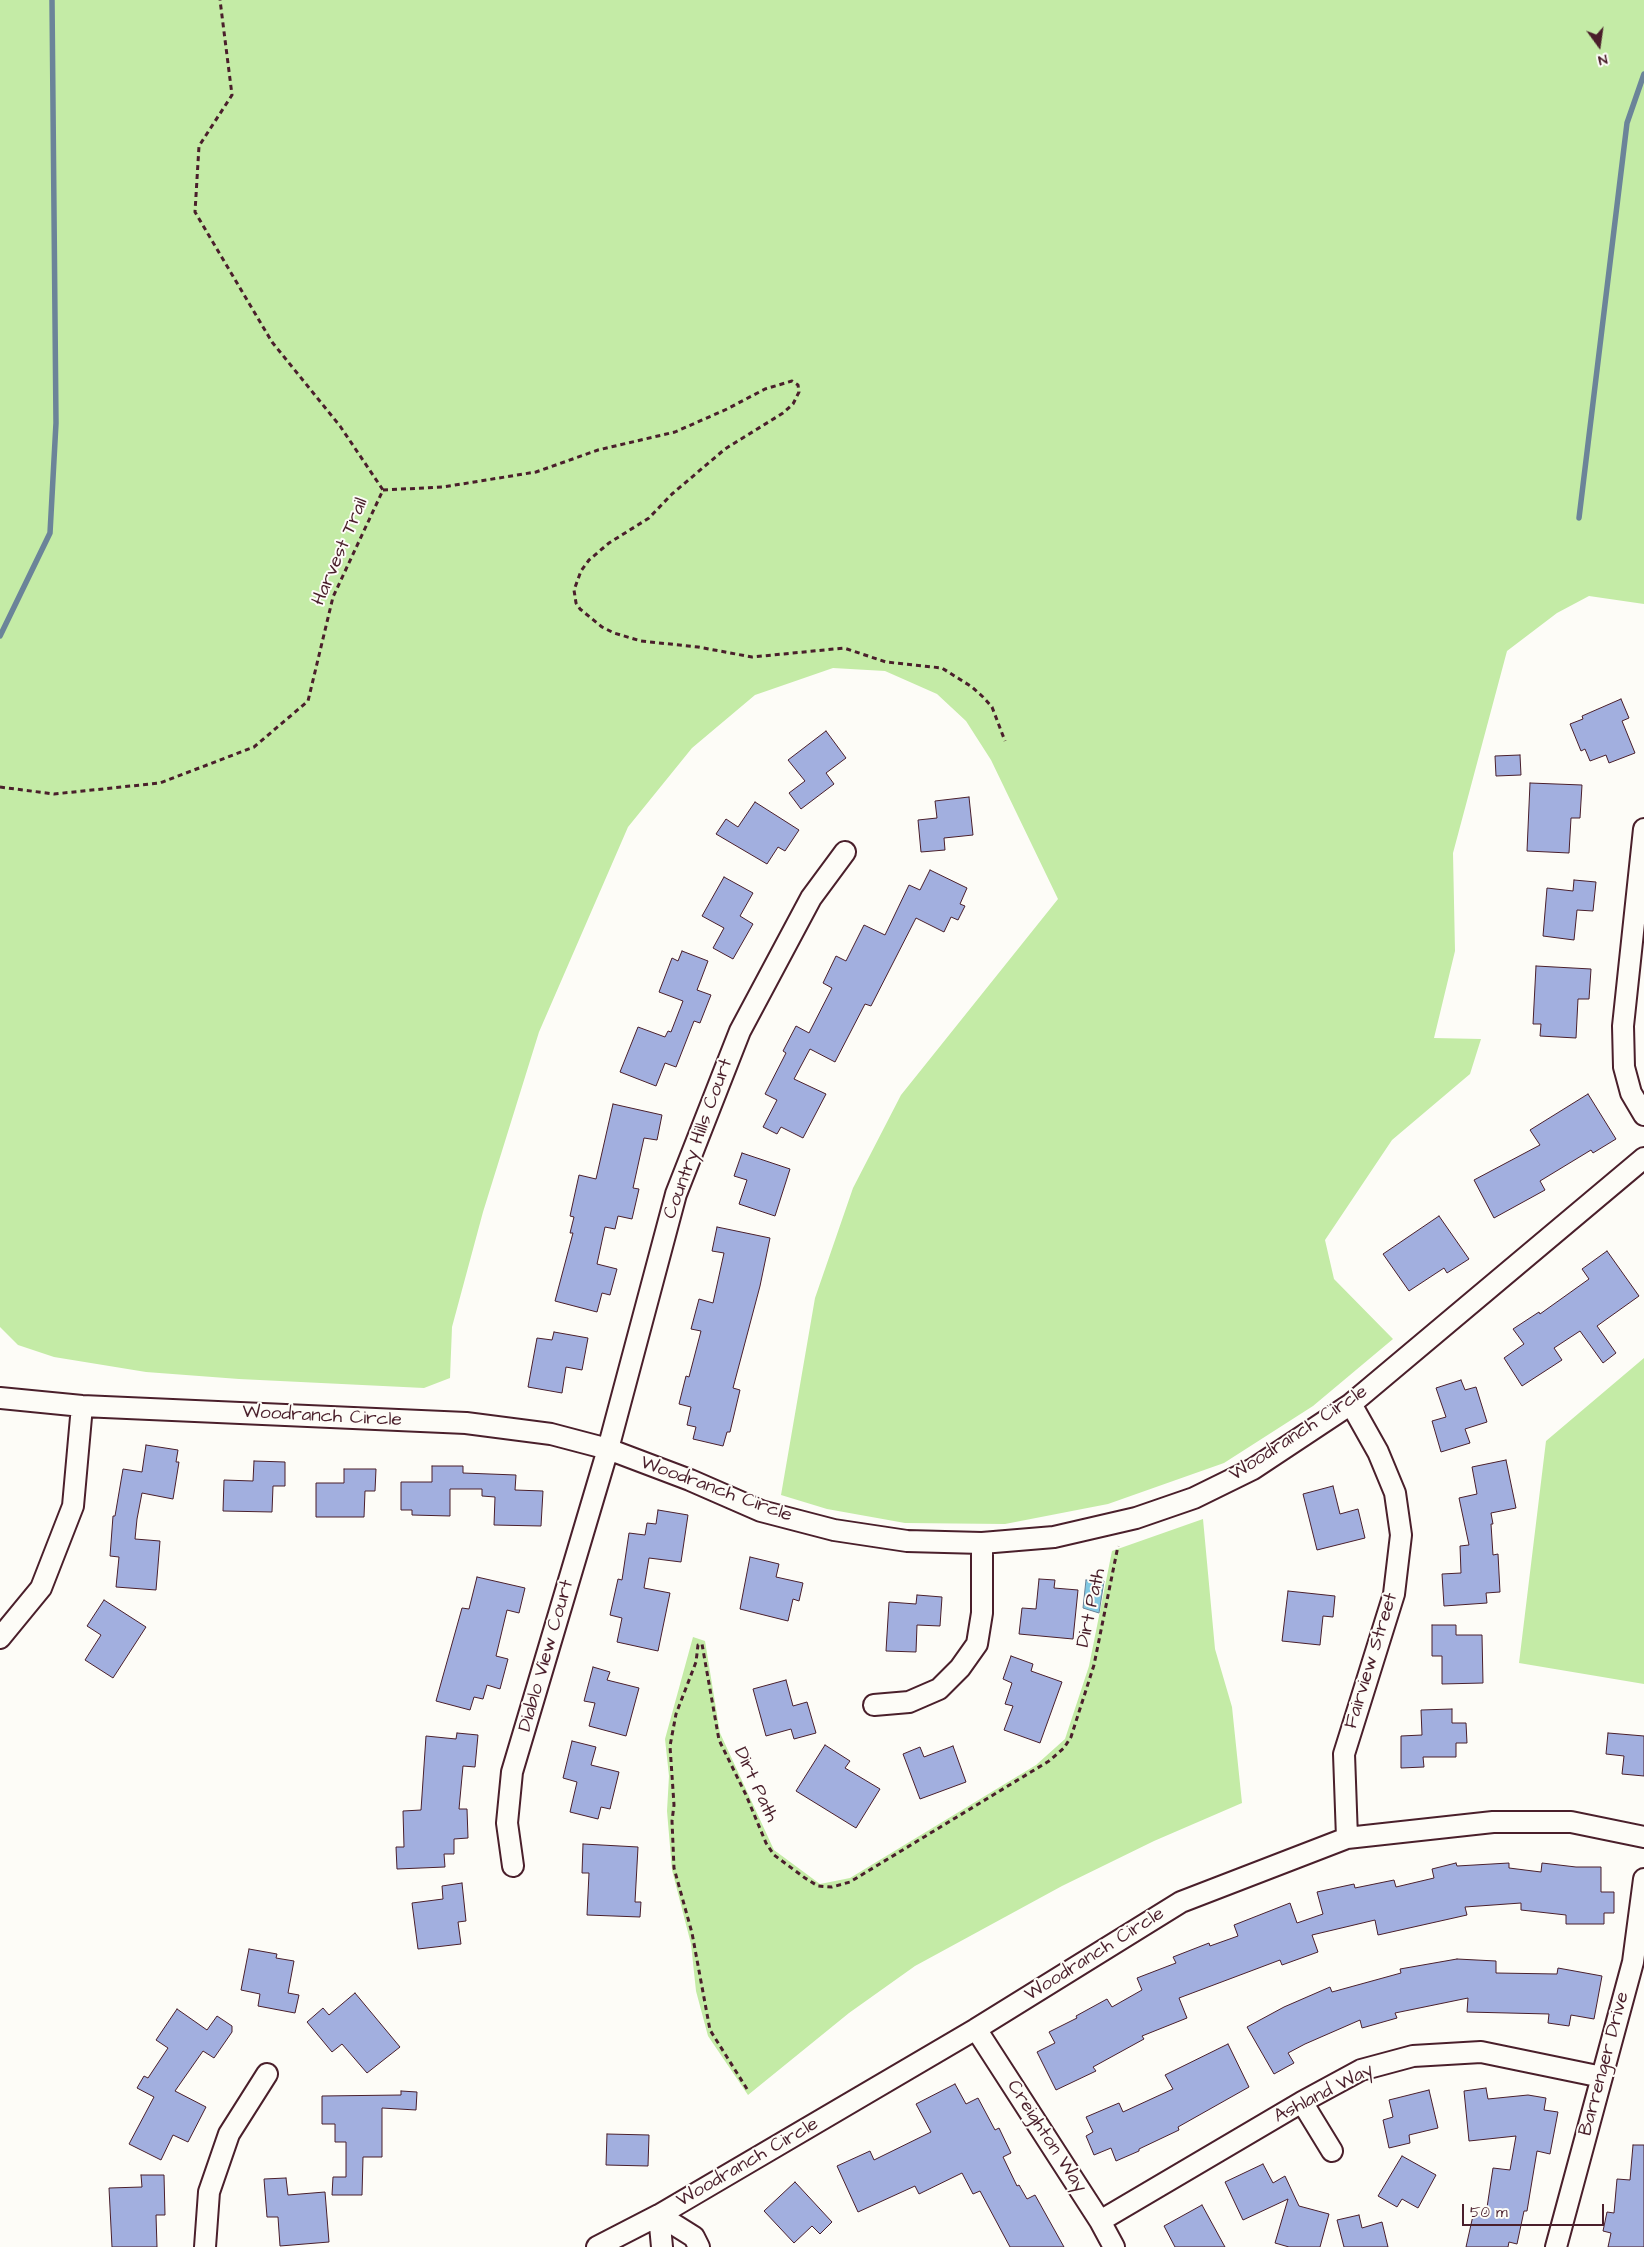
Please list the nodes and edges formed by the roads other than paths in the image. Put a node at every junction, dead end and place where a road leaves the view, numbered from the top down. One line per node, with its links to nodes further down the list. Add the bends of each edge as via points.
1 (1644, 829): 3 (street, via 1623,1026 1624,1067 1631,1092)
2 (845, 852): 8 (street, Country Hills Court, via 812,898 740,1031 676,1194)
3 (1644, 1114)
4 (1644, 1158): 6 (street, Woodranch Circle)
5 (0, 1398): 7 (street, Woodranch Circle)
6 (1351, 1404): 9 (street, Woodranch Circle, via 1252,1469 1194,1498 1136,1518 1054,1537); 13 (street, Fairview Street, via 1378,1452 1395,1493 1400,1535 1394,1594 1344,1754)
7 (82, 1406): 8 (street, Woodranch Circle, via 466,1423 551,1434); 10 (street, via 73,1506 40,1588)
8 (608, 1449): 9 (street, Woodranch Circle, via 761,1511 834,1530 906,1541); 14 (street, Diablo View Court, via 512,1772 507,1823)
9 (982, 1543): 11 (street, via 982,1613 977,1644 939,1689 909,1702)
10 (0, 1638)
11 (874, 1705)
12 (1644, 1837): 13 (street, Woodranch Circle, via 1571,1822 1493,1822)
13 (1346, 1838): 16 (street, Woodranch Circle, via 1181,1902)
14 (513, 1866)
15 (1644, 1879): 18 (street, Barrenger Drive, via 1633,1962)
16 (976, 2029): 21 (street, Woodranch Circle); 22 (street, Creighton Way)
17 (267, 2074): 23 (street, via 229,2134 209,2192)
18 (1602, 2077): 19 (street, Ashland Way, via 1481,2052 1413,2056 1361,2070); 28 (street, Barrenger Drive)
19 (1302, 2102): 20 (street); 22 (street, Ashland Way)
20 (1332, 2151)
21 (659, 2215): 24 (street, Woodranch Circle); 25 (street); 26 (street, via 694,2237)
22 (1100, 2221): 27 (street, Creighton Way)
23 (205, 2247)
24 (597, 2247)
25 (662, 2247)
26 (699, 2247)
27 (1114, 2247)
28 (1556, 2247)

